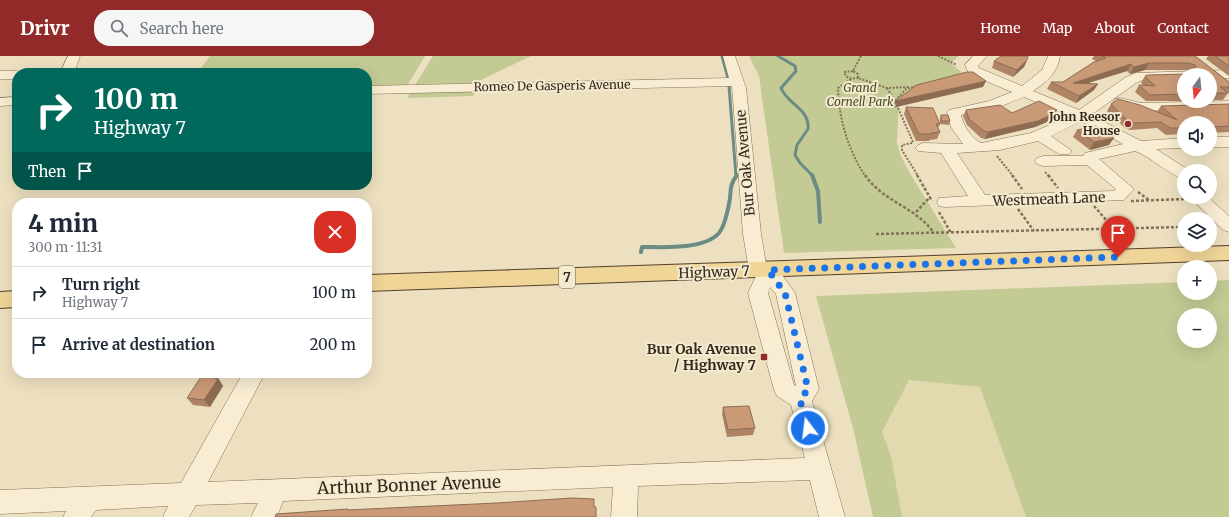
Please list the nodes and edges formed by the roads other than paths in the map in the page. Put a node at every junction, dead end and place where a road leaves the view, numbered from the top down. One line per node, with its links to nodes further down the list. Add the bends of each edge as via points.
1 (74, 56): 6 (street)
2 (729, 56): 11 (street, Bur Oak Avenue)
3 (981, 56): 14 (street, via 971,65 972,69)
4 (1054, 56): 14 (street, via 1054,62 1047,73)
5 (1197, 60): 7 (street)
6 (68, 68)
7 (1222, 74): 12 (street)
8 (0, 75): 9 (street)
9 (12, 75)
10 (1177, 75): 15 (street, via 1141,76)
11 (737, 82): 13 (street, Romeo De Gasperis Avenue); 40 (street, Bur Oak Avenue, via 752,234)
12 (1229, 84)
13 (372, 90)
14 (1023, 91): 19 (street); 26 (street, via 994,104 954,113 965,136)
15 (1106, 96): 18 (street, via 1141,107); 19 (street)
16 (12, 101): 17 (street)
17 (0, 102)
18 (1229, 105)
19 (1080, 115): 20 (street); 24 (street)
20 (1041, 136): 26 (street, via 1020,142); 28 (street)
21 (1217, 142): 22 (street)
22 (1229, 142)
23 (1177, 143): 24 (street)
24 (1135, 146): 29 (street, via 1090,156); 31 (street); 32 (street)
25 (923, 148): 27 (street)
26 (975, 148): 27 (street)
27 (947, 150): 33 (street)
28 (1064, 152)
29 (1091, 160): 30 (street); 33 (street, Westmeath Lane, via 1126,189 1118,196)
30 (1043, 161)
31 (1177, 169)
32 (1177, 184)
33 (980, 201): 35 (street, Westmeath Lane)
34 (1217, 201): 37 (street)
35 (937, 202)
36 (1202, 204): 38 (street)
37 (1229, 212)
38 (1229, 226)
39 (1229, 253): 40 (main road, Highway 7 / 7)
40 (763, 270): 41 (main road, Highway 7 / 7); 45 (street, via 758,293 785,390 800,400)
41 (372, 283)
42 (12, 299): 43 (main road)
43 (0, 300)
44 (251, 378): 48 (street)
45 (819, 469): 46 (street, Arthur Bonner Avenue, via 782,468); 54 (street)
46 (626, 476): 47 (street, Arthur Bonner Avenue); 53 (street)
47 (276, 490): 48 (street, Arthur Bonner Avenue); 52 (street)
48 (190, 494): 50 (street, Arthur Bonner Avenue); 51 (street)
49 (0, 502): 50 (street, Arthur Bonner Avenue)
50 (83, 508)
51 (176, 517)
52 (264, 517)
53 (624, 517)
54 (832, 517)

